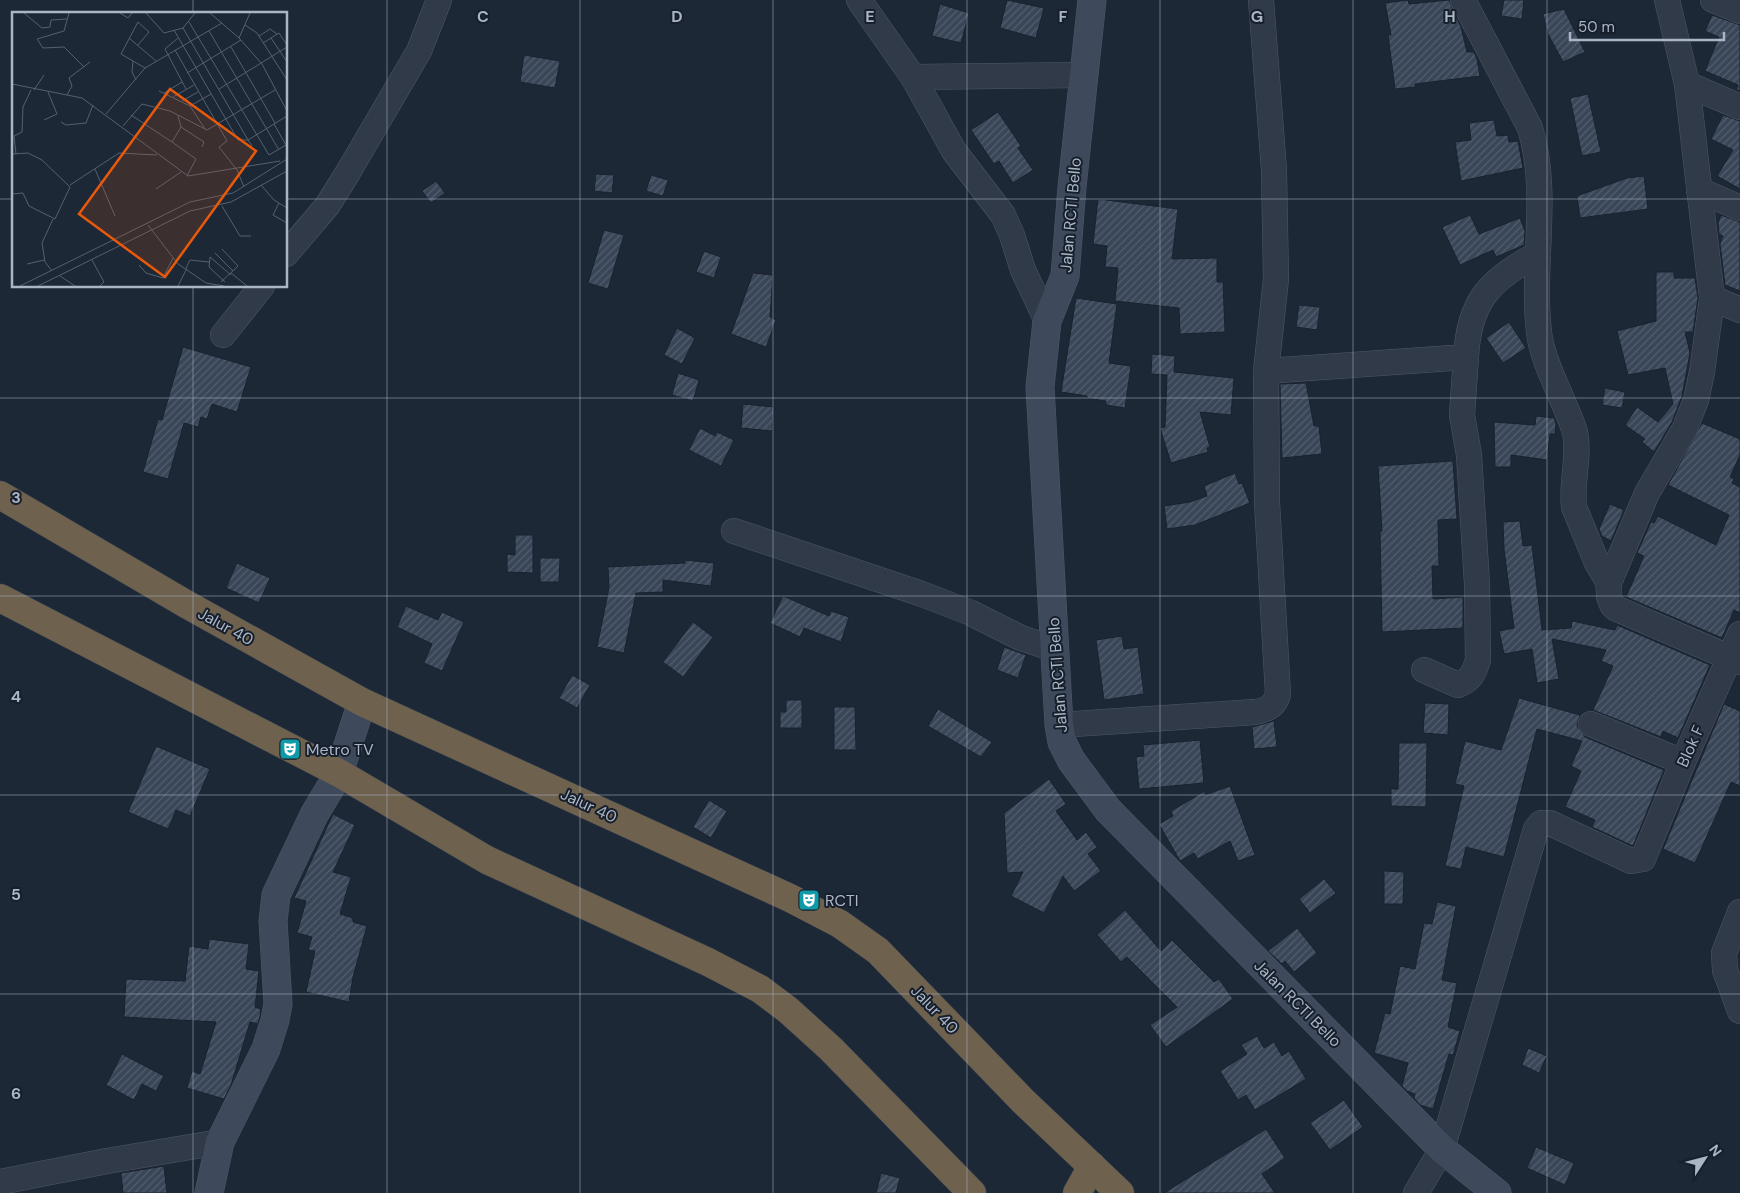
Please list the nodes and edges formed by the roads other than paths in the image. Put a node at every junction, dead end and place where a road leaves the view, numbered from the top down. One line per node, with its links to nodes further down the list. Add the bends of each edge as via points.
1 (439, 0): 15 (street, via 419,51 347,174 327,206)
2 (859, 0): 10 (street)
3 (1092, 0): 9 (street, Jalan RCTI Bello)
4 (1262, 0): 23 (street, via 1274,170 1276,279)
5 (1464, 0): 16 (street, via 1530,128 1535,146)
6 (1667, 0): 11 (street)
7 (1713, 0): 8 (street)
8 (1740, 11)
9 (1084, 75): 10 (street); 20 (street, Jalan RCTI Bello, via 1065,276)
10 (913, 77): 20 (street, via 954,151 1003,215 1023,270)
11 (1687, 84): 12 (street); 13 (street)
12 (1740, 107)
13 (1699, 190): 14 (street); 18 (street)
14 (1740, 208)
15 (288, 252)
16 (1538, 254): 22 (street, via 1508,270 1473,313); 26 (street, via 1536,297 1539,334 1577,443 1574,507 1597,564)
17 (260, 288): 21 (street)
18 (1712, 298): 19 (street); 26 (street, via 1696,400 1647,493)
19 (1740, 310)
20 (1047, 320): 29 (street, Jalan RCTI Bello, via 1040,387)
21 (223, 334)
22 (1466, 357): 23 (street); 31 (street, via 1462,415 1470,455 1478,660 1475,672 1458,685)
23 (1266, 371): 34 (street, via 1267,502 1276,702 1255,712)
24 (0, 495): 32 (highway, Jalur 40)
25 (734, 532): 29 (street, via 971,612 1021,638)
26 (1608, 582): 30 (street, via 1610,601 1615,608)
27 (0, 598): 36 (highway)
28 (1740, 634): 30 (street, Blok F)
29 (1054, 649): 34 (street, Jalan RCTI Bello)
30 (1735, 659): 35 (street, Blok F)
31 (1424, 670)
32 (362, 702): 36 (street); 41 (highway, Jalur 40, via 840,924 878,951 1023,1101)
33 (1592, 724): 35 (street)
34 (1059, 725): 40 (street, Jalan RCTI Bello, via 1062,742 1071,760 1108,810)
35 (1682, 762): 40 (street, Blok F, via 1643,859 1631,862 1550,823 1541,823 1536,829)
36 (339, 773): 39 (street, via 314,815 276,894 273,921 278,1004 275,1020 266,1049); 44 (highway, via 487,860 760,989 831,1049)
37 (1736, 922): 38 (street, via 1724,953 1726,970)
38 (1740, 1011)
39 (220, 1142): 42 (street, via 107,1160); 43 (street)
40 (1442, 1149): 47 (street); 48 (street, Jalan RCTI Bello)
41 (1092, 1166): 45 (highway); 46 (highway, Jalur 40)
42 (0, 1182)
43 (209, 1193)
44 (972, 1193)
45 (1077, 1193)
46 (1120, 1193)
47 (1416, 1193)
48 (1497, 1193)

